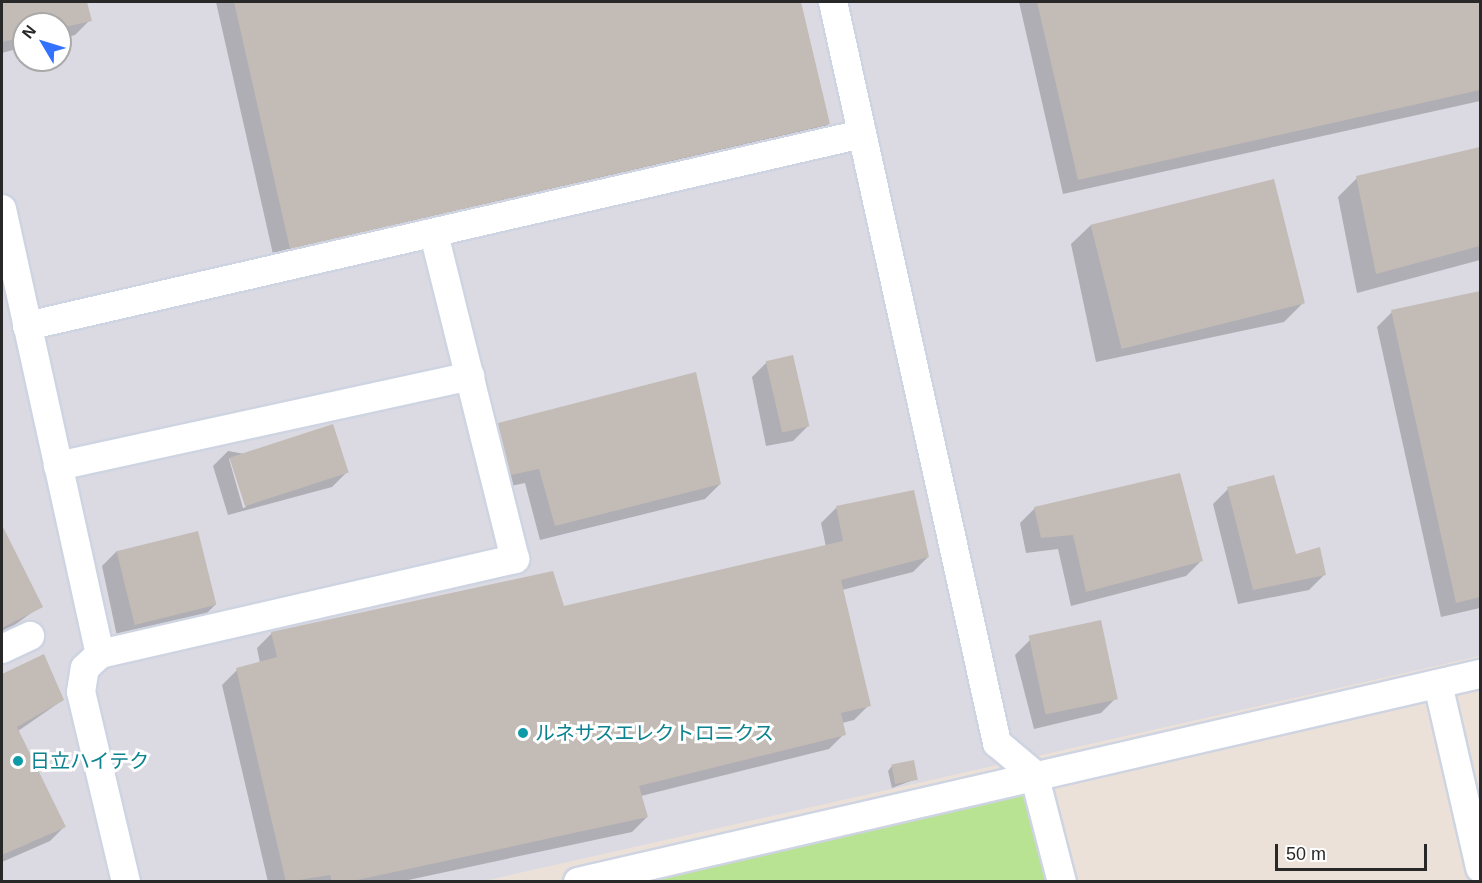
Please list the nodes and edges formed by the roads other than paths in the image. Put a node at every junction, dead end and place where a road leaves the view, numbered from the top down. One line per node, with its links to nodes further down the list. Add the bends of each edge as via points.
1 (833, 2): 2 (street)
2 (862, 134): 4 (street); 13 (street, via 997,743)
3 (2, 209): 5 (street)
4 (434, 234): 5 (street); 6 (street)
5 (27, 326): 7 (street)
6 (470, 376): 7 (street); 10 (street, via 515,559)
7 (58, 466): 10 (street)
8 (30, 636): 9 (street)
9 (2, 649)
10 (100, 654): 15 (street, via 85,668 81,692)
11 (1480, 674): 12 (street)
12 (1438, 684): 13 (street); 14 (street)
13 (1034, 774): 16 (street); 17 (street)
14 (1480, 868)
15 (126, 882)
16 (578, 882)
17 (1062, 882)

